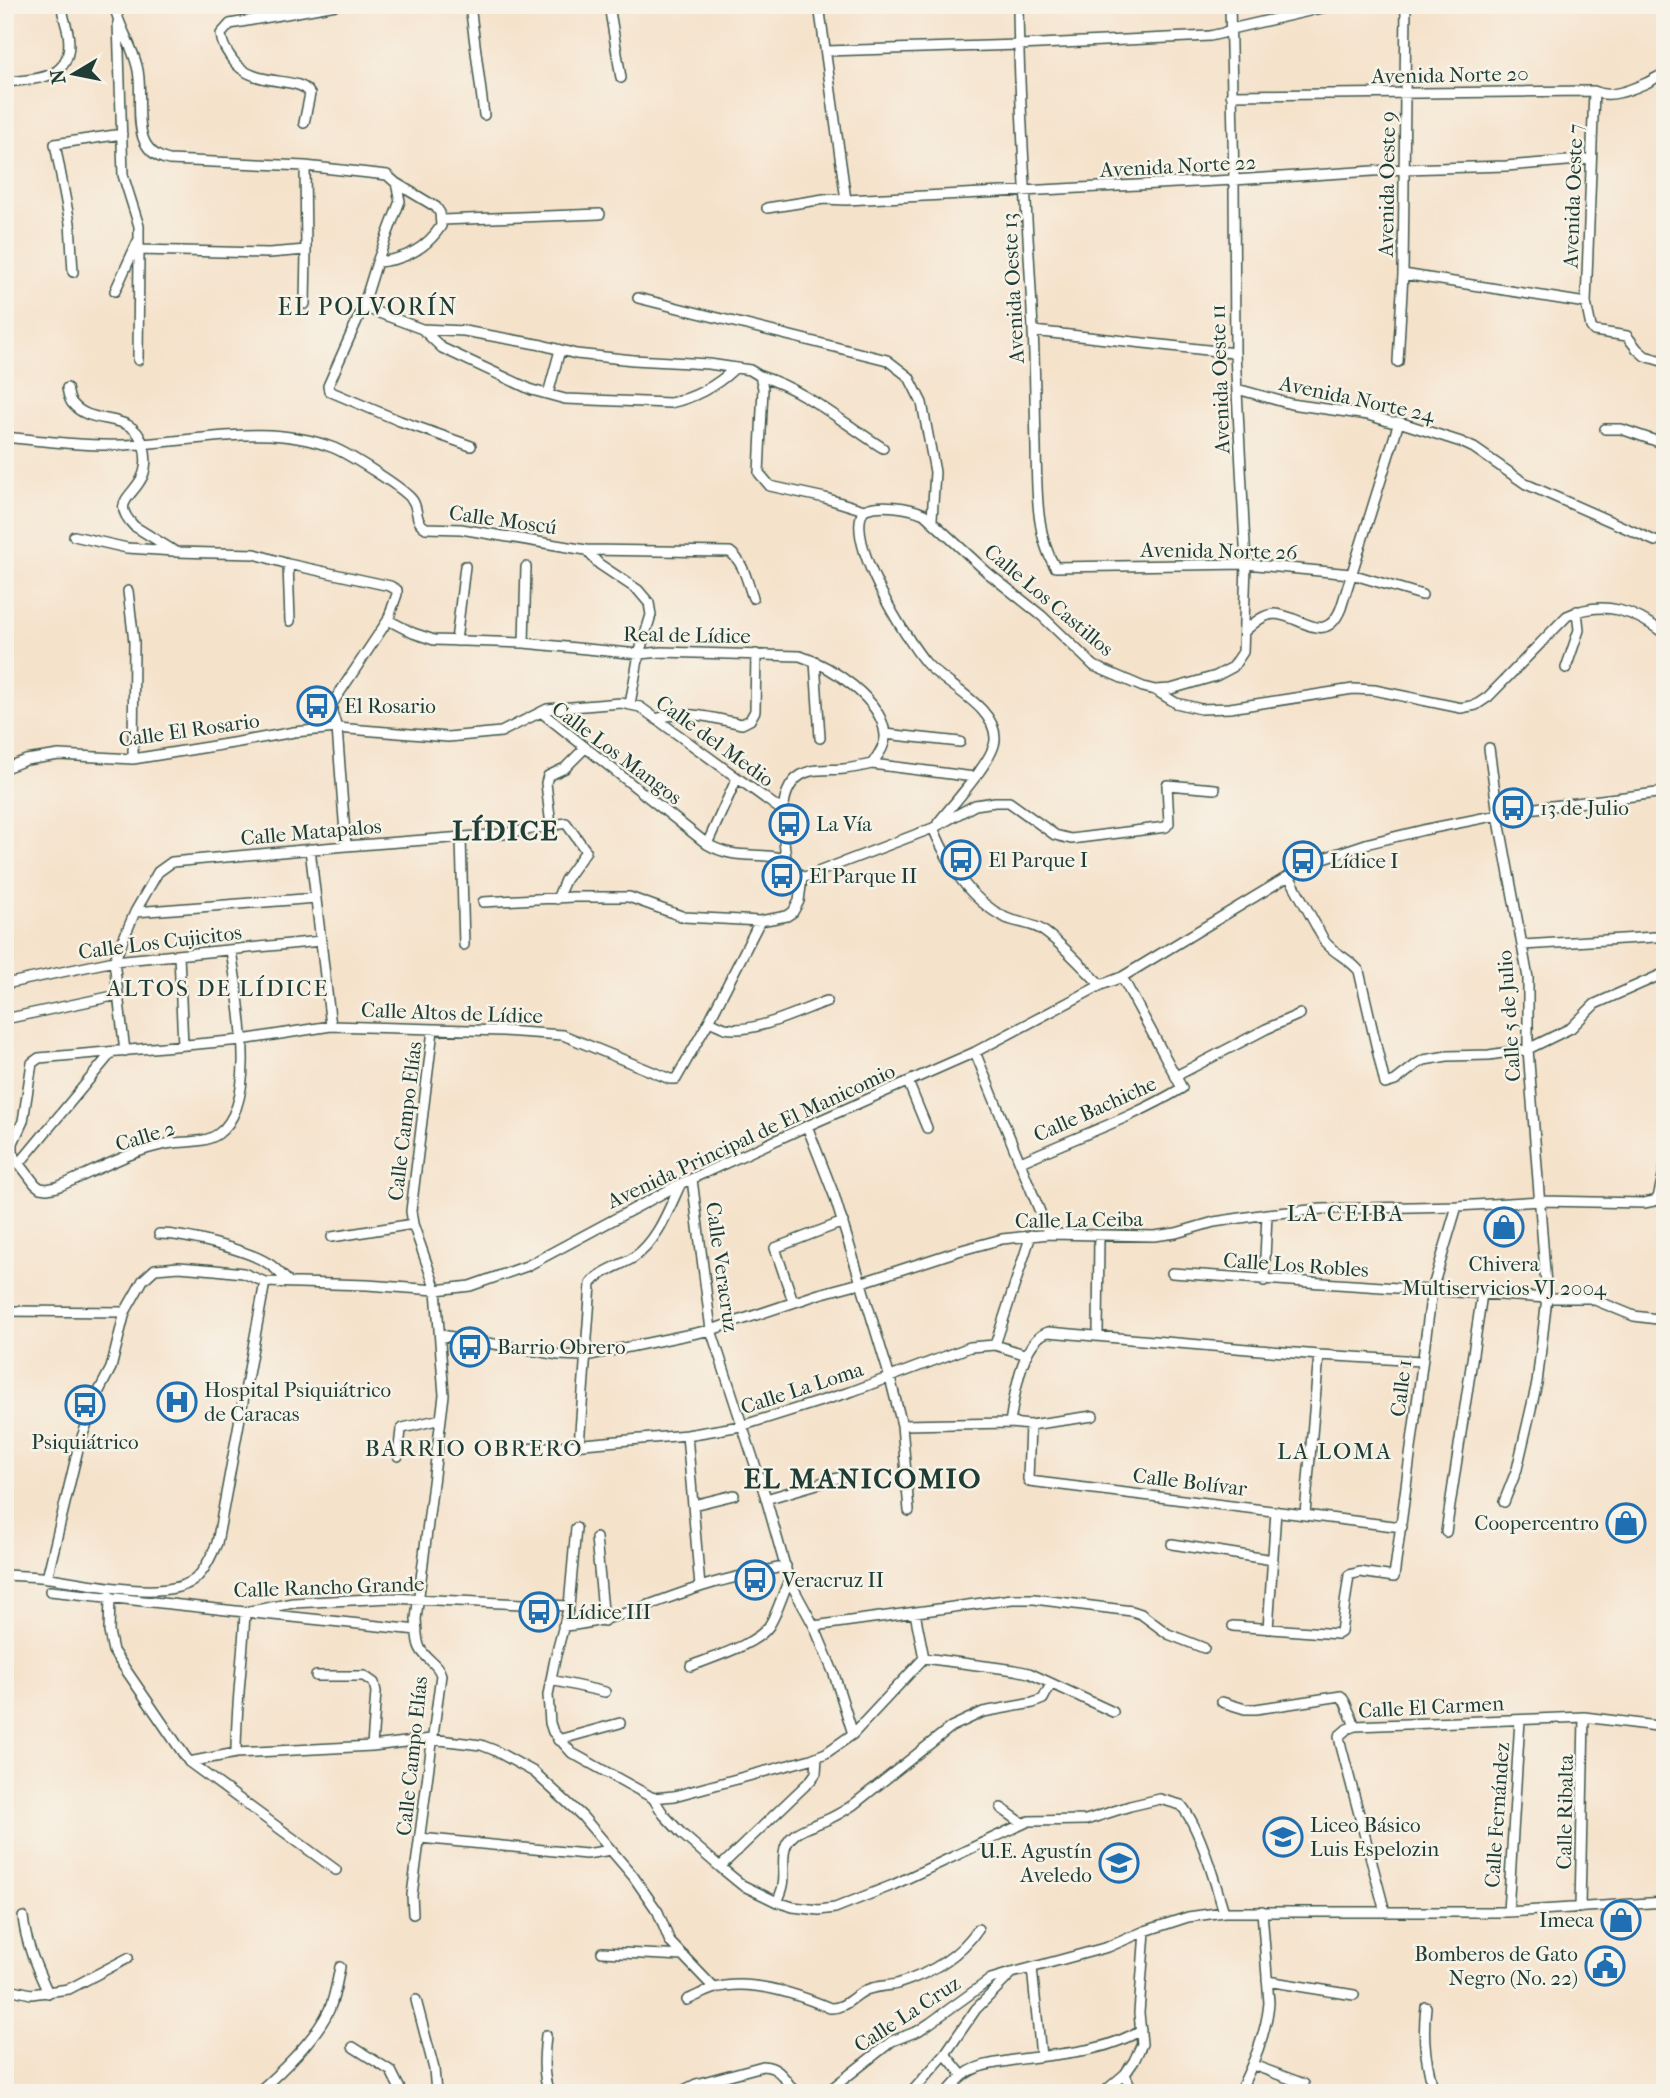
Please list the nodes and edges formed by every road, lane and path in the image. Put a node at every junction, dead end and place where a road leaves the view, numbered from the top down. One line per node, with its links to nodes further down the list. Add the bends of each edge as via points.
1 (62, 5): 18 (street, via 68,34 63,66 52,76)
2 (114, 5): 12 (street)
3 (336, 5): 11 (street)
4 (470, 5): 22 (street)
5 (609, 5): 17 (street)
6 (819, 5): 15 (street)
7 (1018, 5): 14 (street, Avenida Oeste 13)
8 (1230, 5): 13 (street, Avenida Oeste 11)
9 (1335, 5): 13 (street)
10 (1406, 5): 20 (street, Avenida Oeste 9)
11 (312, 7): 23 (street, via 230,24 221,34 235,64 249,75 308,90)
12 (118, 22): 24 (street); 26 (street, via 137,65 144,139 156,156)
13 (1231, 29): 14 (street, via 1210,36); 21 (street, Avenida Oeste 11)
14 (1019, 45): 15 (street); 30 (street, Avenida Oeste 13)
15 (826, 51): 31 (street)
16 (1665, 74): 19 (street, Avenida Norte 20, via 1613,94)
17 (621, 78)
18 (5, 82)
19 (1594, 91): 20 (street, Avenida Norte 20); 25 (street, Avenida Oeste 7)
20 (1406, 92): 21 (street, Avenida Norte 20); 27 (street, Avenida Oeste 9)
21 (1231, 96): 28 (street, Avenida Oeste 11)
22 (484, 115)
23 (304, 123)
24 (122, 134): 35 (street, via 123,175); 39 (street, via 55,144)
25 (1591, 159): 27 (street, Avenida Norte 22); 43 (street, Avenida Oeste 7)
26 (306, 166): 29 (street, via 387,175); 37 (street)
27 (1404, 169): 28 (street, Avenida Norte 22); 40 (street, Avenida Oeste 9)
28 (1234, 180): 30 (street, Avenida Norte 22); 49 (street, Avenida Oeste 11)
29 (396, 183): 34 (street, via 436,207); 38 (street, via 400,201)
30 (1025, 192): 31 (street, Avenida Norte 22); 47 (street, Avenida Oeste 13)
31 (846, 200): 32 (street, Avenida Norte 22)
32 (767, 208)
33 (600, 214): 34 (street)
34 (442, 220): 38 (street, via 438,231 414,253)
35 (139, 240): 36 (street); 41 (street)
36 (139, 250): 37 (street); 50 (street)
37 (306, 250): 44 (street)
38 (377, 261): 45 (street)
39 (74, 272)
40 (1403, 274): 43 (street); 51 (street, Avenida Oeste 9)
41 (115, 290)
42 (638, 298): 66 (street, via 887,360 909,377 922,404 934,472)
43 (1586, 303): 52 (street, via 1592,329 1627,336 1645,356)
44 (306, 304)
45 (363, 307): 46 (street); 63 (street, via 329,391)
46 (422, 329): 48 (street, via 464,331); 57 (street, via 442,348)
47 (1033, 331): 49 (street); 75 (street, Avenida Oeste 13, via 1041,528)
48 (560, 351): 53 (street); 57 (street)
49 (1235, 353): 56 (street, Avenida Oeste 11)
50 (138, 360)
51 (1398, 362)
52 (1665, 362)
53 (734, 369): 54 (street); 57 (street, via 681,401 565,399)
54 (760, 376): 64 (street, via 842,418); 65 (street, Calle Los Castillos, via 758,464 763,480 770,486)
55 (67, 388): 61 (street, via 71,402 82,412 115,419 130,427)
56 (1237, 389): 58 (street, Avenida Norte 24, via 1291,404); 72 (street, Avenida Oeste 11)
57 (548, 394)
58 (1399, 422): 68 (street, Avenida Norte 24, via 1474,448 1526,484); 76 (street)
59 (1605, 429): 62 (street, via 1621,429)
60 (5, 437): 61 (street, Calle Moscú, via 86,445)
61 (143, 443): 69 (street, Calle Moscú, via 245,434 307,439 336,449 403,490 426,528 461,529); 70 (street, via 144,473 123,508 134,526)
62 (1665, 444)
63 (471, 446)
64 (883, 448)
65 (864, 510): 66 (street, Calle Los Castillos, via 916,510); 104 (street, via 860,518 863,550 900,624 925,662 992,721 995,741)
66 (932, 519): 91 (street, Calle Los Castillos, via 1094,666)
67 (74, 536): 70 (street, via 127,548)
68 (1655, 541)
69 (586, 550): 79 (street, Calle Moscú, via 730,552 742,566); 87 (street, via 649,603 651,615)
70 (176, 552): 71 (street, via 255,554)
71 (288, 564): 81 (street, via 394,587 397,594); 82 (street)
72 (1246, 564): 75 (street, Avenida Norte 26); 76 (street, Avenida Norte 26); 83 (street, Avenida Oeste 11)
73 (465, 566): 85 (street)
74 (526, 567): 86 (street)
75 (1055, 567)
76 (1351, 574): 78 (street, Avenida Norte 26); 83 (street, via 1338,617 1329,626 1313,627 1277,614 1255,621)
77 (128, 591): 101 (street, via 134,642)
78 (1422, 595)
79 (753, 598)
80 (1577, 611): 84 (street, via 1613,609); 90 (street, via 1579,629); 91 (street, Calle Los Castillos, via 1488,698 1461,708 1353,689 1201,709 1176,703)
81 (388, 620): 85 (street, Real de Lídice, via 434,640); 95 (street, via 332,704)
82 (290, 621)
83 (1245, 631): 91 (street, Avenida Oeste 11, via 1243,652 1233,667 1188,685)
84 (1665, 634)
85 (456, 641): 86 (street, Real de Lídice)
86 (524, 643): 87 (street, Real de Lídice)
87 (639, 654): 88 (street, Real de Lídice); 92 (street)
88 (757, 654): 89 (street, Real de Lídice); 94 (street, via 755,711 750,720 742,724 683,713)
89 (815, 661): 96 (street, Real de Lídice, via 861,692 876,710); 97 (street)
90 (1566, 667)
91 (1155, 690)
92 (630, 704): 93 (street, Calle del Medio); 94 (street, Calle del Medio)
93 (541, 712): 95 (street, Calle Los Mangos, via 501,732 448,737); 99 (street, Calle Los Mangos)
94 (656, 719): 105 (street, Calle del Medio)
95 (337, 728): 101 (street, Calle El Rosario); 114 (street)
96 (885, 734): 98 (street); 102 (street)
97 (820, 738)
98 (960, 742)
99 (585, 748): 110 (street, via 565,768 548,776); 113 (street, Calle Los Mangos)
100 (1489, 748): 109 (street, Calle 5 de Julio)
101 (133, 759): 103 (street, Calle El Rosario, via 59,755)
102 (872, 764): 104 (street); 108 (street, via 806,773 786,793)
103 (5, 768)
104 (974, 777): 111 (street)
105 (737, 778): 108 (street, Calle del Medio); 113 (street)
106 (1215, 789): 111 (street, via 1167,785 1169,823 1165,828 1071,839 1055,835 1009,802 995,802 975,805)
107 (1665, 792): 109 (street, Avenida Principal de El Manicomio)
108 (784, 812): 116 (street)
109 (1498, 815): 117 (street, Avenida Principal de El Manicomio, via 1369,843); 127 (street, Calle 5 de Julio)
110 (551, 826): 112 (street, Calle Matapalos); 120 (street, via 567,823 586,850)
111 (933, 828): 118 (street); 134 (street, via 951,866 976,897 1009,919 1040,929)
112 (461, 838): 114 (street, Calle Matapalos); 126 (street)
113 (707, 845): 116 (street, Calle Los Mangos, via 744,856 771,854)
114 (346, 846): 115 (street, Calle Matapalos)
115 (310, 849): 119 (street); 122 (street, Calle Matapalos, via 172,862 158,872)
116 (786, 859): 118 (street)
117 (1289, 876): 132 (street, Avenida Principal de El Manicomio); 144 (street, via 1325,942 1359,971 1384,1083 1391,1084 1424,1060)
118 (802, 878): 123 (street, via 793,912)
119 (316, 898): 122 (street); 125 (street)
120 (557, 899): 121 (street); 123 (street, via 629,897 684,917)
121 (483, 902)
122 (135, 912): 130 (street, Calle Matapalos)
123 (761, 921): 139 (street, Calle Altos de Lídice)
124 (1655, 937): 127 (street)
125 (321, 941): 128 (street, Calle Los Cujicitos); 140 (street)
126 (464, 945)
127 (1523, 945): 144 (street, Calle 5 de Julio)
128 (231, 950): 129 (street, Calle Los Cujicitos); 142 (street, Calle 2)
129 (179, 955): 130 (street, Calle Los Cujicitos); 143 (street)
130 (114, 961): 133 (street, Calle Los Cujicitos); 135 (street, Calle Matapalos)
131 (1665, 973): 144 (street, via 1595,1004 1571,1028)
132 (1122, 977): 134 (street, Avenida Principal de El Manicomio); 148 (street)
133 (5, 984)
134 (1101, 985): 147 (street, Avenida Principal de El Manicomio)
135 (118, 995): 138 (street); 145 (street, Calle Matapalos)
136 (827, 1001): 139 (street, via 739,1028)
137 (1300, 1014): 148 (street)
138 (5, 1019)
139 (709, 1021): 141 (street, Calle Altos de Lídice, via 678,1078 672,1080 563,1035)
140 (331, 1026): 141 (street, Calle Altos de Lídice); 142 (street, Calle Altos de Lídice)
141 (433, 1030): 161 (street, Calle Campo Elías)
142 (242, 1040): 143 (street, Calle Altos de Lídice); 153 (street, Calle 2, via 239,1100 216,1135 154,1147 57,1188 40,1188)
143 (183, 1045): 145 (street, Calle Altos de Lídice)
144 (1528, 1049): 157 (street, Calle 5 de Julio)
145 (125, 1051): 146 (street, Calle Altos de Lídice)
146 (112, 1052): 153 (street); 153 (street, Calle Altos de Lídice, via 40,1058 32,1063 23,1121 13,1143)
147 (975, 1052): 149 (street, Avenida Principal de El Manicomio); 152 (street)
148 (1176, 1076): 152 (street, Calle Bachiche, via 1182,1087 1127,1118)
149 (908, 1082): 150 (street, Avenida Principal de El Manicomio); 151 (street)
150 (807, 1126): 155 (street, Avenida Principal de El Manicomio); 160 (street)
151 (927, 1128)
152 (1021, 1162): 163 (street)
153 (19, 1164)
154 (1665, 1167): 157 (street, Calle La Ceiba, via 1658,1198 1650,1202)
155 (692, 1179): 156 (street, Avenida Principal de El Manicomio); 180 (street, Calle Veracruz)
156 (680, 1184): 172 (street, Avenida Principal de El Manicomio, via 527,1266 470,1286); 186 (street, via 646,1247 591,1284)
157 (1541, 1201): 158 (street, Calle La Ceiba); 175 (street, Calle 5 de Julio)
158 (1457, 1206): 159 (street, Calle La Ceiba); 173 (street, Calle 1)
159 (1267, 1214): 165 (street, Calle La Ceiba, via 1154,1236); 168 (street)
160 (843, 1222): 171 (street); 176 (street, via 775,1248)
161 (413, 1224): 166 (street); 172 (street, Calle Campo Elías)
162 (159, 1234): 170 (street, via 258,1257)
163 (1049, 1234): 164 (street, Calle La Ceiba); 165 (street, Calle La Ceiba)
164 (1031, 1235): 171 (street, Calle La Ceiba, via 958,1251); 183 (street)
165 (1099, 1235): 182 (street)
166 (332, 1237)
167 (1172, 1273): 168 (street, Calle Los Robles)
168 (1264, 1281): 173 (street, Calle Los Robles)
169 (265, 1282): 170 (street, Avenida Principal de El Manicomio); 178 (street, Avenida Principal de El Manicomio, via 243,1273 155,1269 142,1280); 215 (street, via 217,1543 205,1568 182,1587 167,1590)
170 (289, 1282): 172 (street, Avenida Principal de El Manicomio)
171 (860, 1283): 176 (street, Calle La Ceiba); 188 (street)
172 (436, 1290): 181 (street, Calle Campo Elías)
173 (1432, 1290): 174 (street, Calle Los Robles); 187 (street, Calle 1)
174 (1482, 1294): 175 (street, Calle Los Robles); 209 (street)
175 (1547, 1298): 179 (street, Calle Los Robles, via 1590,1298 1634,1316); 202 (street, Calle 5 de Julio, via 1537,1382 1517,1469)
176 (793, 1301): 180 (street, Calle La Ceiba)
177 (5, 1311): 178 (street)
178 (125, 1312): 215 (street, Avenida Principal de El Manicomio, via 111,1368 79,1445)
179 (1665, 1320)
180 (711, 1330): 186 (street, Calle La Ceiba); 194 (street, Calle Veracruz)
181 (441, 1335): 186 (street, Calle La Ceiba); 190 (street, Calle Campo Elías)
182 (1098, 1335): 184 (street, via 1048,1332 1038,1337); 185 (street)
183 (995, 1346): 184 (street, Calle La Loma); 188 (street, Calle La Loma, via 961,1349)
184 (1027, 1355): 191 (street)
185 (1318, 1355): 187 (street); 206 (street)
186 (585, 1356): 196 (street)
187 (1421, 1361): 207 (street, Calle 1)
188 (890, 1378): 192 (street); 194 (street, Calle La Loma)
189 (1093, 1416): 193 (street)
190 (441, 1419): 198 (street, via 403,1428); 220 (street, Calle Campo Elías)
191 (1010, 1423): 192 (street); 193 (street)
192 (902, 1425): 204 (street)
193 (1030, 1425): 205 (street, Calle Bolívar, via 1029,1481)
194 (741, 1426): 195 (street, Calle La Loma); 201 (street, Calle Veracruz)
195 (687, 1435): 196 (street, Calle La Loma); 203 (street)
196 (579, 1445): 197 (street, Calle La Loma)
197 (526, 1449)
198 (398, 1456)
199 (848, 1475): 201 (street)
200 (734, 1494): 203 (street)
201 (766, 1499): 213 (street, Calle Veracruz)
202 (1504, 1502)
203 (693, 1505): 217 (street)
204 (909, 1511)
205 (1276, 1511): 206 (street, Calle Bolívar); 212 (street)
206 (1305, 1514): 207 (street, Calle Bolívar)
207 (1402, 1527): 228 (street, Calle 1, via 1394,1577 1349,1575 1340,1633)
208 (576, 1528): 221 (street)
209 (1446, 1532)
210 (596, 1538): 224 (street)
211 (1172, 1544): 212 (street)
212 (1273, 1560): 228 (street)
213 (786, 1566): 216 (street, Calle Veracruz); 217 (street)
214 (5, 1575): 215 (street)
215 (47, 1578)
216 (789, 1580): 226 (street, Calle Veracruz); 232 (street, via 762,1635)
217 (700, 1587): 224 (street)
218 (50, 1591): 219 (street, Calle Rancho Grande)
219 (110, 1596): 222 (street, Calle Rancho Grande); 250 (street, via 113,1651)
220 (417, 1600): 221 (street, Calle Rancho Grande); 222 (street, Calle Rancho Grande, via 293,1603); 229 (street, Calle Campo Elías)
221 (569, 1606): 225 (street)
222 (245, 1612): 229 (street); 248 (street)
223 (915, 1613): 226 (street); 230 (street, via 1012,1599 1120,1609 1136,1612 1168,1634); 231 (street)
224 (604, 1620): 225 (street)
225 (564, 1626): 234 (street)
226 (814, 1626): 244 (street, Calle Veracruz, via 841,1690)
227 (1233, 1626): 228 (street)
228 (1268, 1629)
229 (417, 1630): 245 (street, Calle Campo Elías, via 419,1647 441,1671)
230 (1204, 1648)
231 (924, 1658): 235 (street, via 1015,1670); 244 (street)
232 (691, 1666)
233 (316, 1676): 247 (street, via 364,1676 374,1682)
234 (551, 1681): 236 (street); 246 (street, via 550,1723)
235 (1051, 1684): 238 (street); 258 (street, via 1043,1699 982,1712 951,1727 853,1805 795,1834 784,1853 785,1876)
236 (604, 1692)
237 (1222, 1702): 242 (street, via 1256,1709 1340,1696)
238 (1113, 1712)
239 (1584, 1717): 240 (street, Calle El Carmen); 243 (street, Calle El Carmen); 260 (street, Calle Ribalta)
240 (1520, 1720): 242 (street, Calle El Carmen); 264 (street, Calle Fernández)
241 (620, 1723): 246 (street)
242 (1355, 1726): 263 (street, Calle El Carmen, via 1339,1737)
243 (1665, 1727)
244 (853, 1734): 249 (street)
245 (431, 1739): 247 (street); 254 (street, Calle Campo Elías); 255 (street, via 481,1745 534,1772)
246 (558, 1740): 251 (street, via 586,1762)
247 (372, 1746): 248 (street)
248 (236, 1752): 250 (street)
249 (817, 1757): 251 (street); 256 (street, via 811,1780)
250 (190, 1762): 257 (street)
251 (653, 1798): 256 (street, via 682,1834)
252 (1001, 1808): 253 (street)
253 (1022, 1823): 258 (street, via 835,1908 819,1910); 262 (street, via 1086,1819 1160,1799 1178,1803 1189,1815)
254 (421, 1838): 255 (street, via 586,1854); 265 (street, Calle Campo Elías)
255 (611, 1850): 270 (street, via 658,1912 670,1942)
256 (720, 1867): 258 (street, via 742,1885)
257 (336, 1870)
258 (777, 1902)
259 (1665, 1902): 260 (street, Calle La Cruz)
260 (1580, 1908): 264 (street, Calle La Cruz)
261 (1262, 1911): 262 (street, Calle La Cruz); 263 (street, Calle La Cruz); 275 (street)
262 (1224, 1912): 268 (street, Calle La Cruz, via 1188,1917)
263 (1385, 1912): 264 (street, Calle La Cruz)
264 (1508, 1912)
265 (412, 1914)
266 (23, 1917): 278 (street, via 31,1955)
267 (978, 1929): 277 (street, via 947,1961 896,1984 869,1989 838,2008 755,1986)
268 (1145, 1931): 273 (street, Calle La Cruz, via 1108,1947); 283 (street)
269 (602, 1952): 270 (street)
270 (684, 1956): 277 (street)
271 (128, 1958): 278 (street, via 69,1989)
272 (341, 1967): 292 (street, via 330,2008 315,2033)
273 (1032, 1968): 274 (street, Calle La Cruz); 287 (street)
274 (1012, 1973): 286 (street, via 976,2009); 298 (street, Calle La Cruz, via 990,1979 918,2031 892,2041)
275 (1266, 1980): 279 (street); 288 (street, via 1268,2016)
276 (5, 1988): 278 (street)
277 (714, 1988): 281 (street)
278 (48, 1993)
279 (1354, 1995)
280 (416, 2000): 294 (street)
281 (687, 2000)
282 (1426, 2007): 304 (street, via 1425,2054)
283 (1141, 2030): 287 (street, via 1098,2049); 289 (street, via 1142,2044)
284 (546, 2035): 295 (street, via 543,2061)
285 (353, 2047): 293 (street, via 391,2071)
286 (945, 2054): 290 (street); 299 (street)
287 (1041, 2056): 290 (street, via 984,2066)
288 (1253, 2065): 291 (street); 303 (street)
289 (1125, 2074): 301 (street); 302 (street)
290 (963, 2076): 300 (street)
291 (1304, 2084)
292 (257, 2093)
293 (402, 2093)
294 (436, 2093)
295 (549, 2093)
296 (678, 2093): 297 (street, via 763,2066 782,2073)
297 (796, 2093)
298 (826, 2093)
299 (911, 2093)
300 (947, 2093)
301 (1103, 2093)
302 (1133, 2093)
303 (1239, 2093)
304 (1434, 2093)

